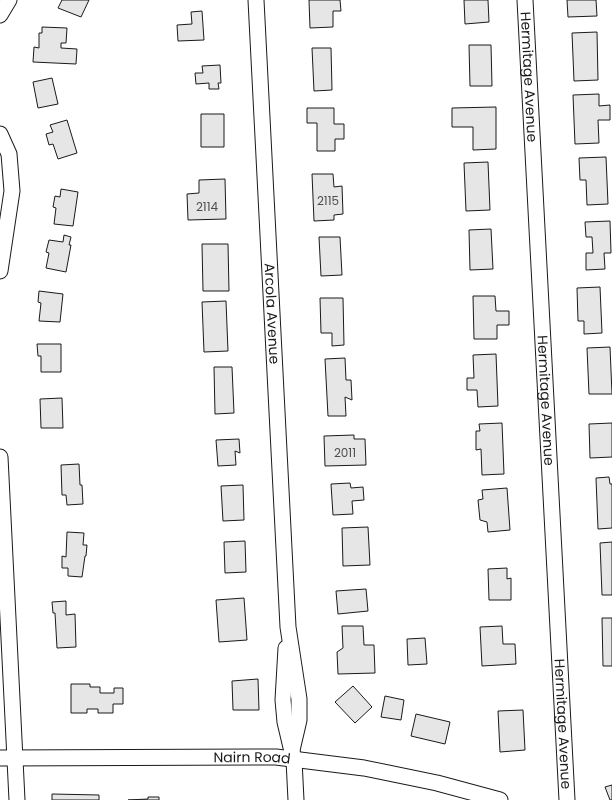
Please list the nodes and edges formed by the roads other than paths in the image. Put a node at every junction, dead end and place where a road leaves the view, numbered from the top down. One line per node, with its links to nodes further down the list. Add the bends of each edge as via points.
1 (9, 0): 4 (street)
2 (256, 0): 8 (street, Arcola Avenue, via 288,627 299,700 299,720)
3 (525, 0): 13 (street, Hermitage Avenue)
4 (0, 15)
5 (0, 134): 6 (street, via 9,154 12,191)
6 (0, 271)
7 (0, 457): 9 (street)
8 (293, 755): 9 (street, Nairn Road); 11 (street, Arcola Avenue); 12 (street, Nairn Road, via 437,783)
9 (7, 758): 10 (street)
10 (16, 800)
11 (296, 800)
12 (500, 800)
13 (567, 800)

